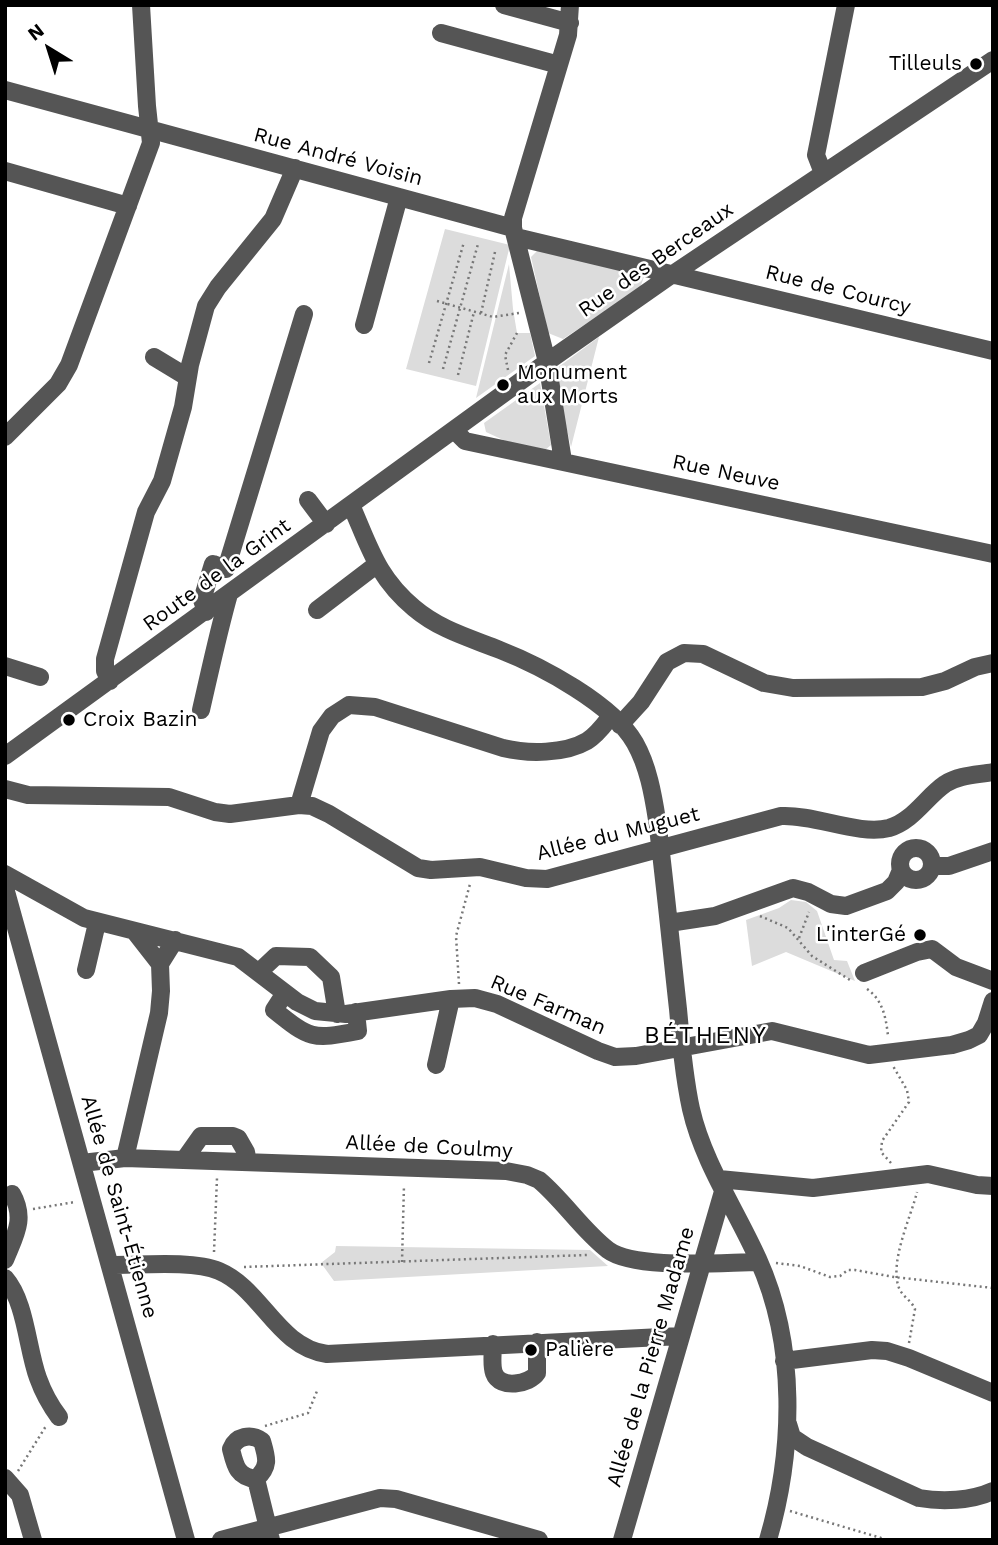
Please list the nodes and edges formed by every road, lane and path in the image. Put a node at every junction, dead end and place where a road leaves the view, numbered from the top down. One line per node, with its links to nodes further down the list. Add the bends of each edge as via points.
1 (141, 5): 9 (street)
2 (504, 5): 4 (street)
3 (846, 5): 12 (street, via 816,155)
4 (570, 14): 7 (street)
5 (441, 33): 7 (street)
6 (993, 60): 12 (street, Rue des Berceaux)
7 (559, 65): 15 (street, via 516,207)
8 (5, 90): 9 (street, Rue André Voisin)
9 (151, 130): 10 (street, Rue André Voisin); 14 (street, via 151,143)
10 (295, 168): 13 (street, Rue André Voisin); 36 (street, via 273,219 210,297)
11 (5, 171): 14 (street)
12 (823, 173): 19 (street, Rue des Berceaux)
13 (399, 197): 15 (street, Rue André Voisin); 27 (street)
14 (128, 206): 37 (street, via 64,375 49,394)
15 (514, 233): 19 (street, Rue André Voisin); 24 (street)
16 (464, 242): 21 (path)
17 (478, 244): 22 (path)
18 (495, 252): 25 (path)
19 (672, 275): 29 (street, Rue de Courcy); 31 (street, Rue des Berceaux)
20 (437, 302): 21 (path)
21 (446, 304): 22 (path); 32 (path)
22 (460, 308): 23 (path); 33 (path)
23 (474, 312): 25 (path); 34 (path)
24 (534, 312): 25 (path, via 493,317); 31 (street)
25 (481, 313)
26 (304, 314): 47 (street, via 226,569 213,564 202,600)
27 (364, 324)
28 (517, 333): 35 (path, via 505,355)
29 (993, 351)
30 (154, 357): 36 (street)
31 (547, 362): 38 (street, Rue des Berceaux); 39 (street)
32 (429, 363)
33 (443, 369)
34 (458, 375)
35 (510, 376)
36 (187, 377): 51 (street, via 162,481 146,512 105,659)
37 (9, 426)
38 (454, 430): 39 (street, Rue Neuve, via 465,441); 41 (street, Rue des Berceaux)
39 (563, 461): 43 (street, Rue Neuve)
40 (308, 500): 42 (street)
41 (351, 505): 42 (street, Route de la Grint); 44 (street)
42 (326, 524): 45 (street, Route de la Grint)
43 (993, 554)
44 (376, 565): 46 (street); 53 (street, via 404,599 433,622 544,670)
45 (229, 594): 47 (street, Route de la Grint); 52 (street)
46 (317, 610)
47 (206, 612): 51 (street, Route de la Grint)
48 (993, 663): 53 (street, via 922,687 793,688 764,683 703,654 684,653 667,662 641,702)
49 (5, 666): 50 (street)
50 (40, 677)
51 (110, 681): 54 (street, Route de la Grint)
52 (201, 710)
53 (616, 721): 57 (street, via 578,745 523,752 374,707 349,705 332,716 321,731); 58 (street, via 636,745 647,772)
54 (5, 756)
55 (993, 772): 58 (street, Allée du Muguet, via 951,781 911,816 889,828 781,816)
56 (5, 789): 57 (street, Allée du Muguet, via 27,795 169,797 230,814)
57 (299, 805): 60 (street, Allée du Muguet, via 321,809 418,868)
58 (661, 848): 60 (street, Allée du Muguet, via 547,879); 67 (street)
59 (993, 850): 63 (street, via 949,866 932,866 928,853 911,849 903,854 901,870 887,891 846,906)
60 (474, 867): 77 (path, via 456,936)
61 (5, 874): 66 (street, Rue Farman)
62 (5, 888): 65 (street, Allée de Saint-Étienne)
63 (816, 895): 64 (street, via 793,888); 69 (path)
64 (741, 907): 67 (street); 69 (path, via 788,928)
65 (9, 918): 89 (street, Allée de Saint-Étienne)
66 (97, 923): 68 (street, Rue Farman); 72 (street)
67 (668, 923): 82 (street)
68 (135, 932): 70 (street, Rue Farman); 71 (street)
69 (799, 939): 74 (path, via 812,956)
70 (175, 940): 71 (street); 73 (street, Rue Farman, via 238,957)
71 (159, 964): 86 (street, via 159,1013)
72 (86, 970)
73 (259, 972): 76 (street, Rue Farman); 80 (street, via 276,956 310,957 331,978)
74 (859, 977): 75 (street, via 932,948 956,967); 84 (path, via 884,1011)
75 (993, 981)
76 (285, 993): 79 (street, via 274,1010 301,1032 324,1038 358,1031); 80 (street, Rue Farman, via 315,1011)
77 (455, 998): 79 (street, Rue Farman); 82 (street, Rue Farman, via 497,1003 615,1056); 85 (street)
78 (993, 1001): 81 (street)
79 (355, 1012): 80 (street, Rue Farman)
80 (337, 1014)
81 (979, 1035): 83 (street); 84 (street, Rue Farman, via 952,1045)
82 (682, 1047): 84 (street, Rue Farman, via 772,1031 862,1054); 93 (street, via 694,1121)
83 (993, 1047)
84 (890, 1053): 92 (path, via 909,1102 882,1141 881,1152)
85 (436, 1065)
86 (125, 1158): 87 (street, Allée de Coulmy); 89 (street, Allée de Coulmy)
87 (184, 1160): 88 (street, Allée de Coulmy); 90 (street, via 197,1140 207,1135 238,1139)
88 (218, 1161): 90 (street, Allée de Coulmy); 104 (path)
89 (82, 1163): 96 (street, Allée de Saint-Étienne)
90 (248, 1163): 91 (street, Allée de Coulmy)
91 (404, 1168): 100 (path); 102 (street, Allée de Coulmy, via 527,1175 545,1185 615,1254 643,1261)
92 (909, 1175): 93 (street, via 813,1188); 94 (street); 106 (path, via 919,1182 899,1248)
93 (721, 1183): 101 (street); 102 (street, Allée de la Pierre Madame)
94 (993, 1186)
95 (12, 1194): 97 (street)
96 (93, 1199): 97 (path); 103 (street, Allée de Saint-Étienne)
97 (20, 1213): 99 (street)
98 (589, 1255): 100 (path)
99 (5, 1260)
100 (402, 1262): 104 (path, via 243,1267)
101 (759, 1262): 102 (street, Allée de Coulmy); 106 (path, via 800,1266 830,1277 848,1270); 112 (street, via 774,1302)
102 (702, 1263): 108 (street, Allée de la Pierre Madame)
103 (112, 1265): 104 (street, via 194,1266); 124 (street, Allée de Saint-Étienne)
104 (220, 1272): 110 (street, via 245,1290 295,1341 319,1353)
105 (5, 1278): 115 (street, via 18,1303 37,1377)
106 (897, 1278): 107 (path); 111 (path, via 915,1309)
107 (993, 1288)
108 (681, 1336): 109 (street); 127 (street, Allée de la Pierre Madame)
109 (537, 1342): 110 (street); 110 (street, via 535,1377 507,1383 494,1373)
110 (493, 1345)
111 (904, 1356): 112 (street, via 872,1350); 114 (street)
112 (784, 1361): 116 (street)
113 (317, 1391): 117 (path, via 308,1413 266,1425)
114 (993, 1393)
115 (57, 1414): 119 (path)
116 (787, 1420): 120 (street, via 796,1441 913,1496 946,1499); 121 (street)
117 (257, 1438): 118 (street, via 268,1459); 118 (street, via 245,1436 231,1449 235,1467)
118 (256, 1479): 122 (street)
119 (8, 1481): 123 (street, via 24,1504)
120 (993, 1491)
121 (777, 1508): 128 (street); 129 (path)
122 (269, 1534): 125 (street); 126 (street, via 388,1498)
123 (33, 1540)
124 (186, 1540)
125 (221, 1540)
126 (539, 1540)
127 (622, 1540)
128 (768, 1540)
129 (888, 1540)

